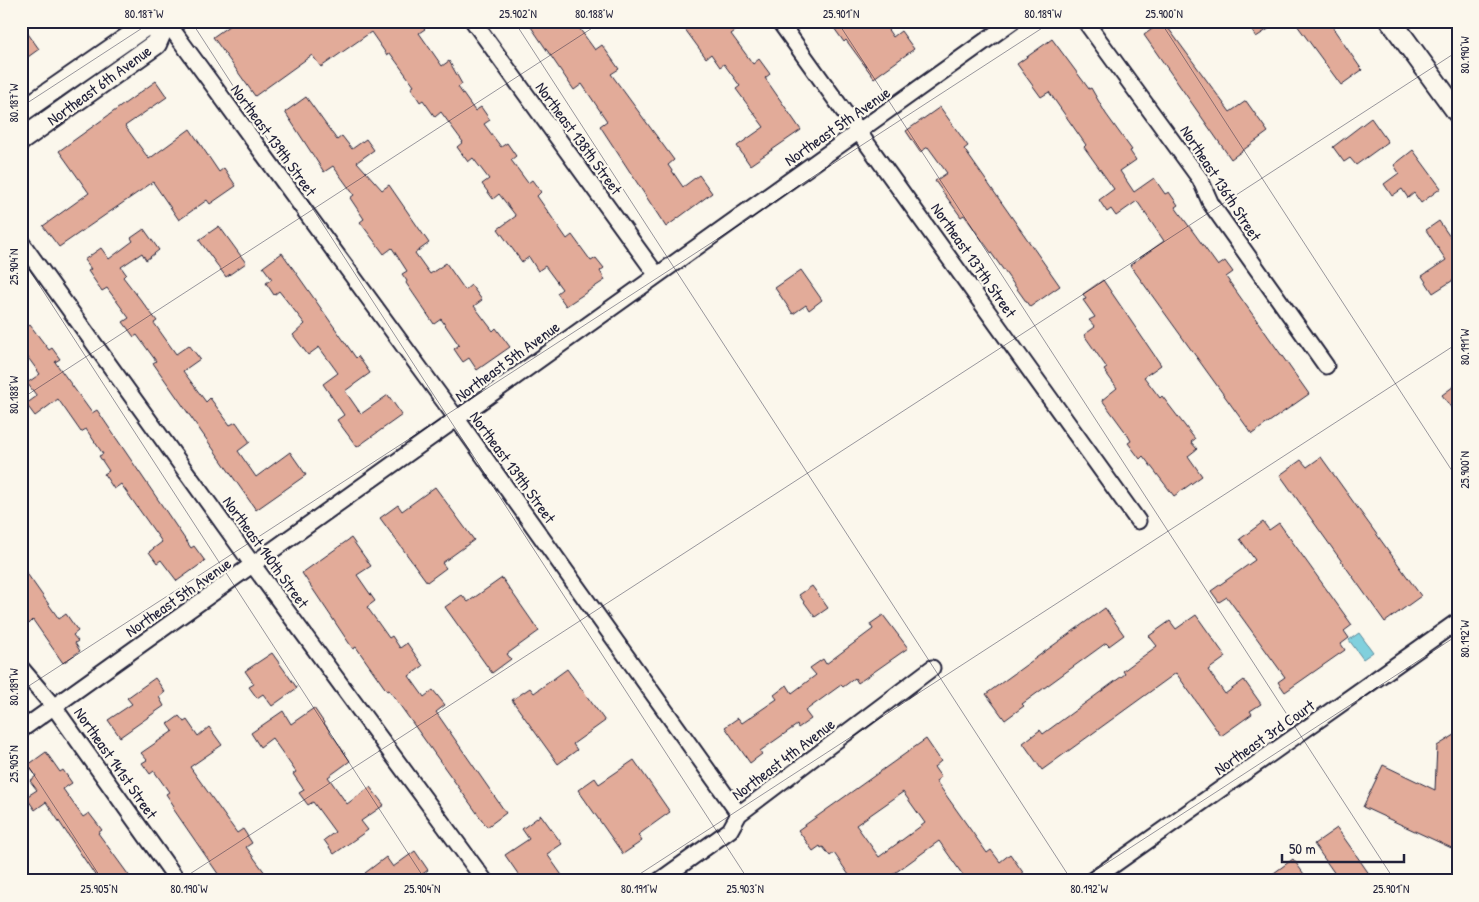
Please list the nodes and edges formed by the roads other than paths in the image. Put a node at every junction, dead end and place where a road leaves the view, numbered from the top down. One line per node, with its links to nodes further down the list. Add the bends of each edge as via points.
1 (166, 21): 7 (main road, Northeast 6th Avenue, via 145,26); 10 (main road, Northeast 6th Avenue, via 156,44); 14 (street, Northeast 139th Street)
2 (473, 21): 12 (street, Northeast 138th Street)
3 (779, 21): 9 (street, Northeast 137th Street)
4 (1013, 21): 9 (street, Northeast 5th Avenue)
5 (1085, 21): 13 (street, Northeast 136th Street, via 1200,179 1211,204)
6 (1391, 21): 8 (main road)
7 (21, 112)
8 (1458, 113)
9 (860, 132): 12 (street, Northeast 5th Avenue); 15 (street, Northeast 137th Street)
10 (21, 140)
11 (21, 242): 16 (street, Northeast 140th Street)
12 (656, 274): 14 (street, Northeast 5th Avenue)
13 (1326, 366)
14 (457, 419): 16 (street, Northeast 5th Avenue); 22 (street, Northeast 139th Street)
15 (1138, 521)
16 (253, 565): 20 (street, Northeast 5th Avenue); 24 (street, Northeast 140th Street)
17 (1458, 621): 26 (street, Northeast 3rd Court)
18 (21, 668): 20 (street, Northeast 141st Street)
19 (932, 668): 22 (street, Northeast 4th Avenue)
20 (54, 707): 21 (street, Northeast 5th Avenue); 23 (street, Northeast 141st Street)
21 (21, 730)
22 (739, 814): 25 (street, Northeast 4th Avenue, via 730,830)
23 (178, 881)
24 (485, 881)
25 (659, 881)
26 (1091, 881)

